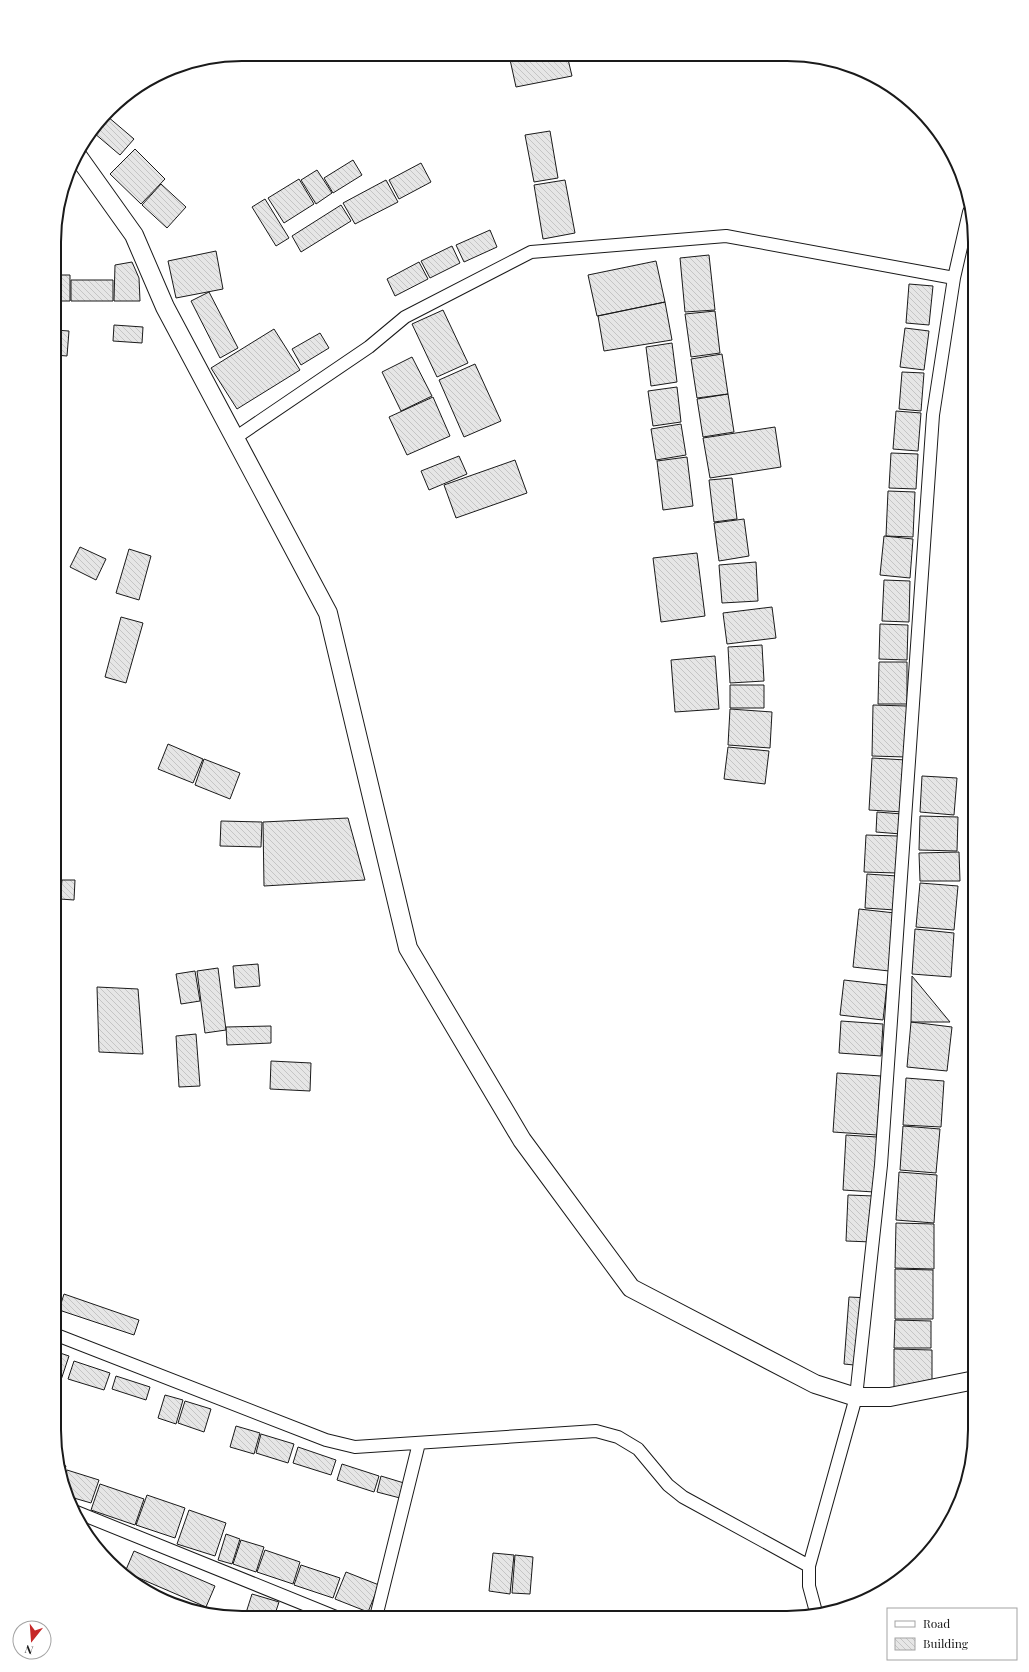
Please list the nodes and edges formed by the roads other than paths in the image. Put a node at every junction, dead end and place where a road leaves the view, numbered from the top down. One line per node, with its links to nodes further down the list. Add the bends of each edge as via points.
1 (81, 160): 4 (street, via 134,235 165,307)
2 (967, 223): 3 (street)
3 (954, 278): 4 (street, via 726,236 532,252 405,317 369,347); 7 (street, via 933,415 881,1165)
4 (235, 438): 7 (street, via 328,613 408,948 522,1140 631,1288 815,1384)
5 (61, 1337): 8 (street, via 326,1440 355,1447)
6 (968, 1381): 7 (street, via 890,1397)
7 (856, 1397): 10 (street)
8 (419, 1443): 10 (street, via 596,1432 618,1437 638,1449 668,1485 683,1497); 13 (street)
9 (83, 1516): 12 (street)
10 (809, 1566): 11 (street, via 809,1586)
11 (815, 1609)
12 (321, 1611)
13 (377, 1611)

